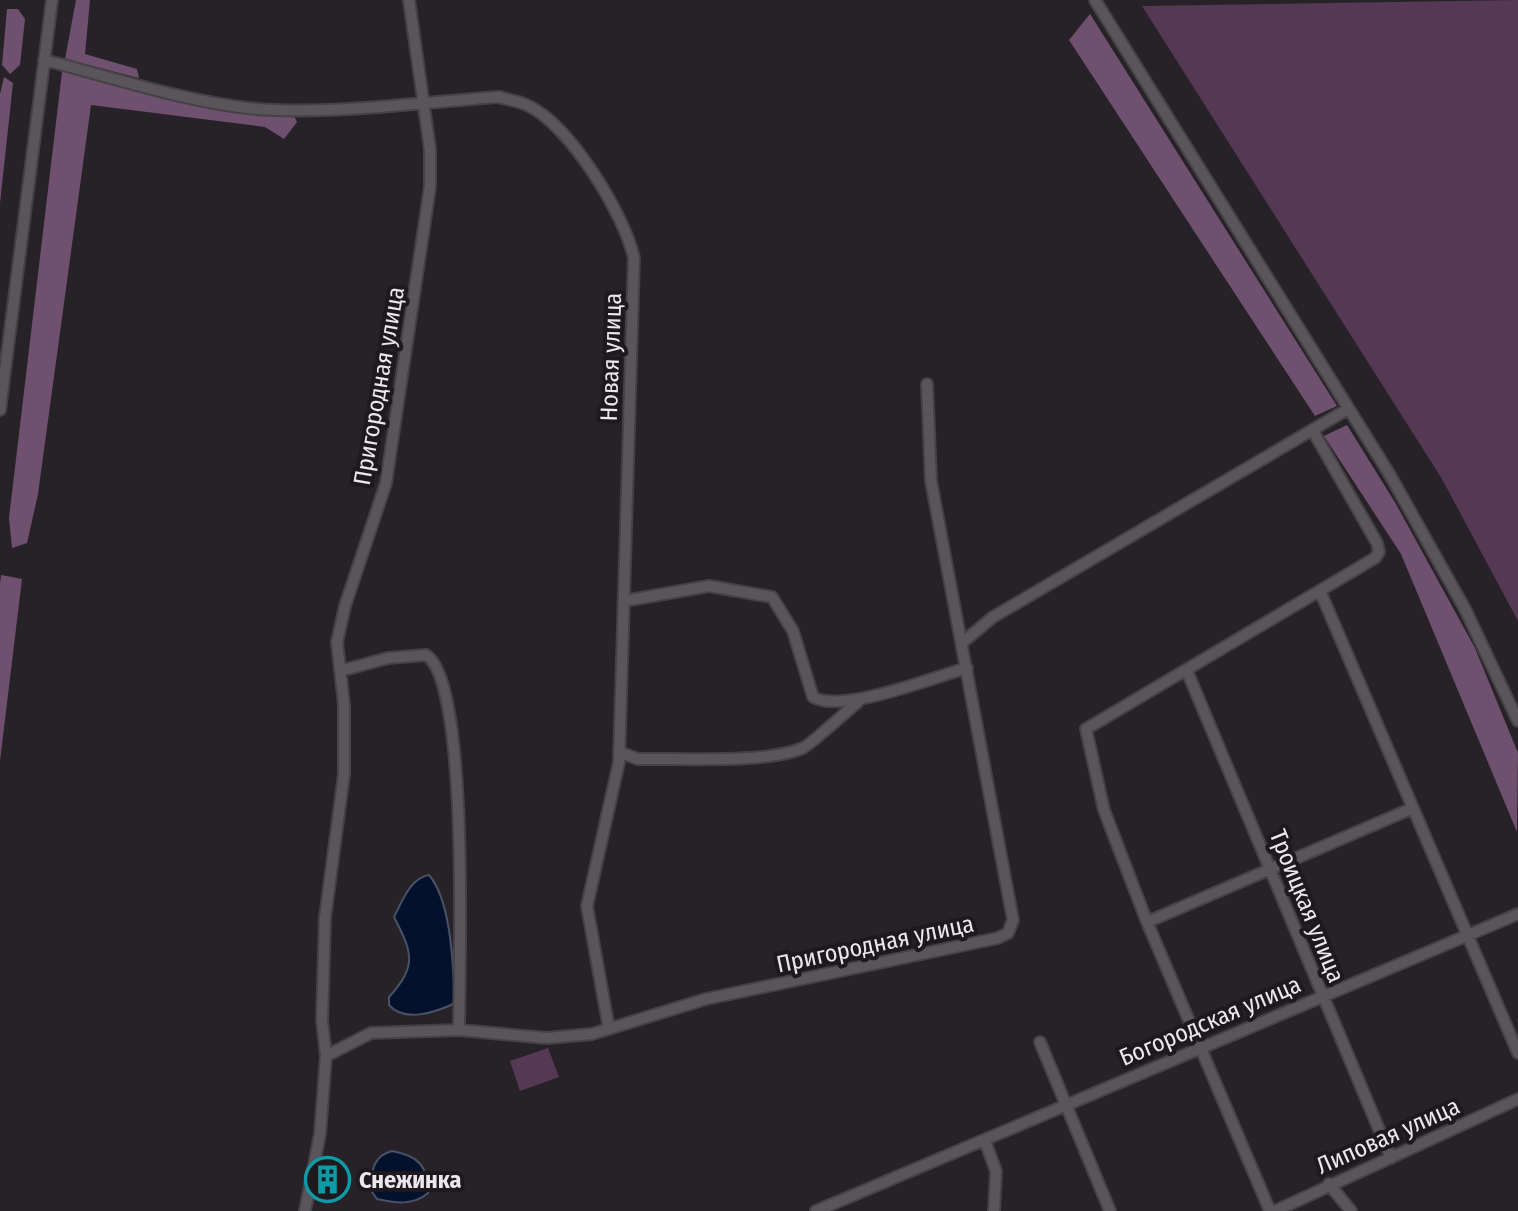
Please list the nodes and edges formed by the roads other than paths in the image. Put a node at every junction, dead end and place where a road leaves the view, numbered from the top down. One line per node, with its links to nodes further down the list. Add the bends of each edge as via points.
1 (52, 0): 4 (street)
2 (409, 0): 5 (street, Пригородная улица)
3 (1095, 0): 7 (street)
4 (44, 60): 5 (street, Новая улица, via 250,108); 8 (street)
5 (423, 102): 11 (street, Новая улица, via 499,97 528,106 578,155 629,237 634,258); 14 (street, Пригородная улица, via 430,187 402,392 386,483 337,642)
6 (927, 384): 12 (street, Пригородная улица, via 931,481)
7 (1348, 409): 9 (street); 17 (street, via 1435,553)
8 (0, 410)
9 (1313, 431): 10 (street, via 1379,552); 12 (street, via 993,617)
10 (1320, 591): 15 (street); 19 (street)
11 (624, 601): 16 (street, via 709,586 772,597 793,631 813,697); 18 (street, Новая улица)
12 (963, 642): 13 (street, Пригородная улица)
13 (967, 668): 16 (street); 25 (street, Пригородная улица, via 1013,920 1008,933 706,999)
14 (340, 671): 26 (street, via 388,658 426,655 437,666 457,752); 30 (street, Пригородная улица, via 344,774 325,918)
15 (1187, 671): 20 (street, Троицкая улица); 22 (street, via 1086,729 1104,810)
16 (864, 697): 18 (street, via 806,748 774,755 638,759)
17 (1518, 721)
18 (619, 752): 25 (street, Новая улица, via 587,906)
19 (1413, 808): 20 (street); 23 (street)
20 (1270, 868): 22 (street); 24 (street, Троицкая улица)
21 (1518, 914): 23 (street, Богородская улица)
22 (1147, 922): 28 (street)
23 (1468, 935): 24 (street, Богородская улица); 29 (street)
24 (1322, 995): 28 (street, Богородская улица); 34 (street, Троицкая улица)
25 (609, 1029): 26 (street, Пригородная улица, via 547,1038)
26 (459, 1030): 30 (street, Пригородная улица, via 371,1033)
27 (1040, 1042): 32 (street)
28 (1202, 1046): 32 (street, Богородская улица); 41 (street)
29 (1518, 1053)
30 (326, 1056): 37 (street, Пригородная улица, via 320,1134)
31 (1518, 1099): 34 (street, Липовая улица)
32 (1064, 1105): 33 (street, Богородская улица); 40 (street)
33 (985, 1141): 38 (street, Богородская улица); 39 (street, via 996,1171)
34 (1391, 1158): 35 (street, Липовая улица)
35 (1329, 1184): 36 (street, Липовая улица); 43 (street)
36 (1294, 1201): 41 (street, Липовая улица); 42 (street)
37 (305, 1211)
38 (816, 1211)
39 (994, 1211)
40 (1110, 1211)
41 (1273, 1211)
42 (1302, 1211)
43 (1351, 1211)

